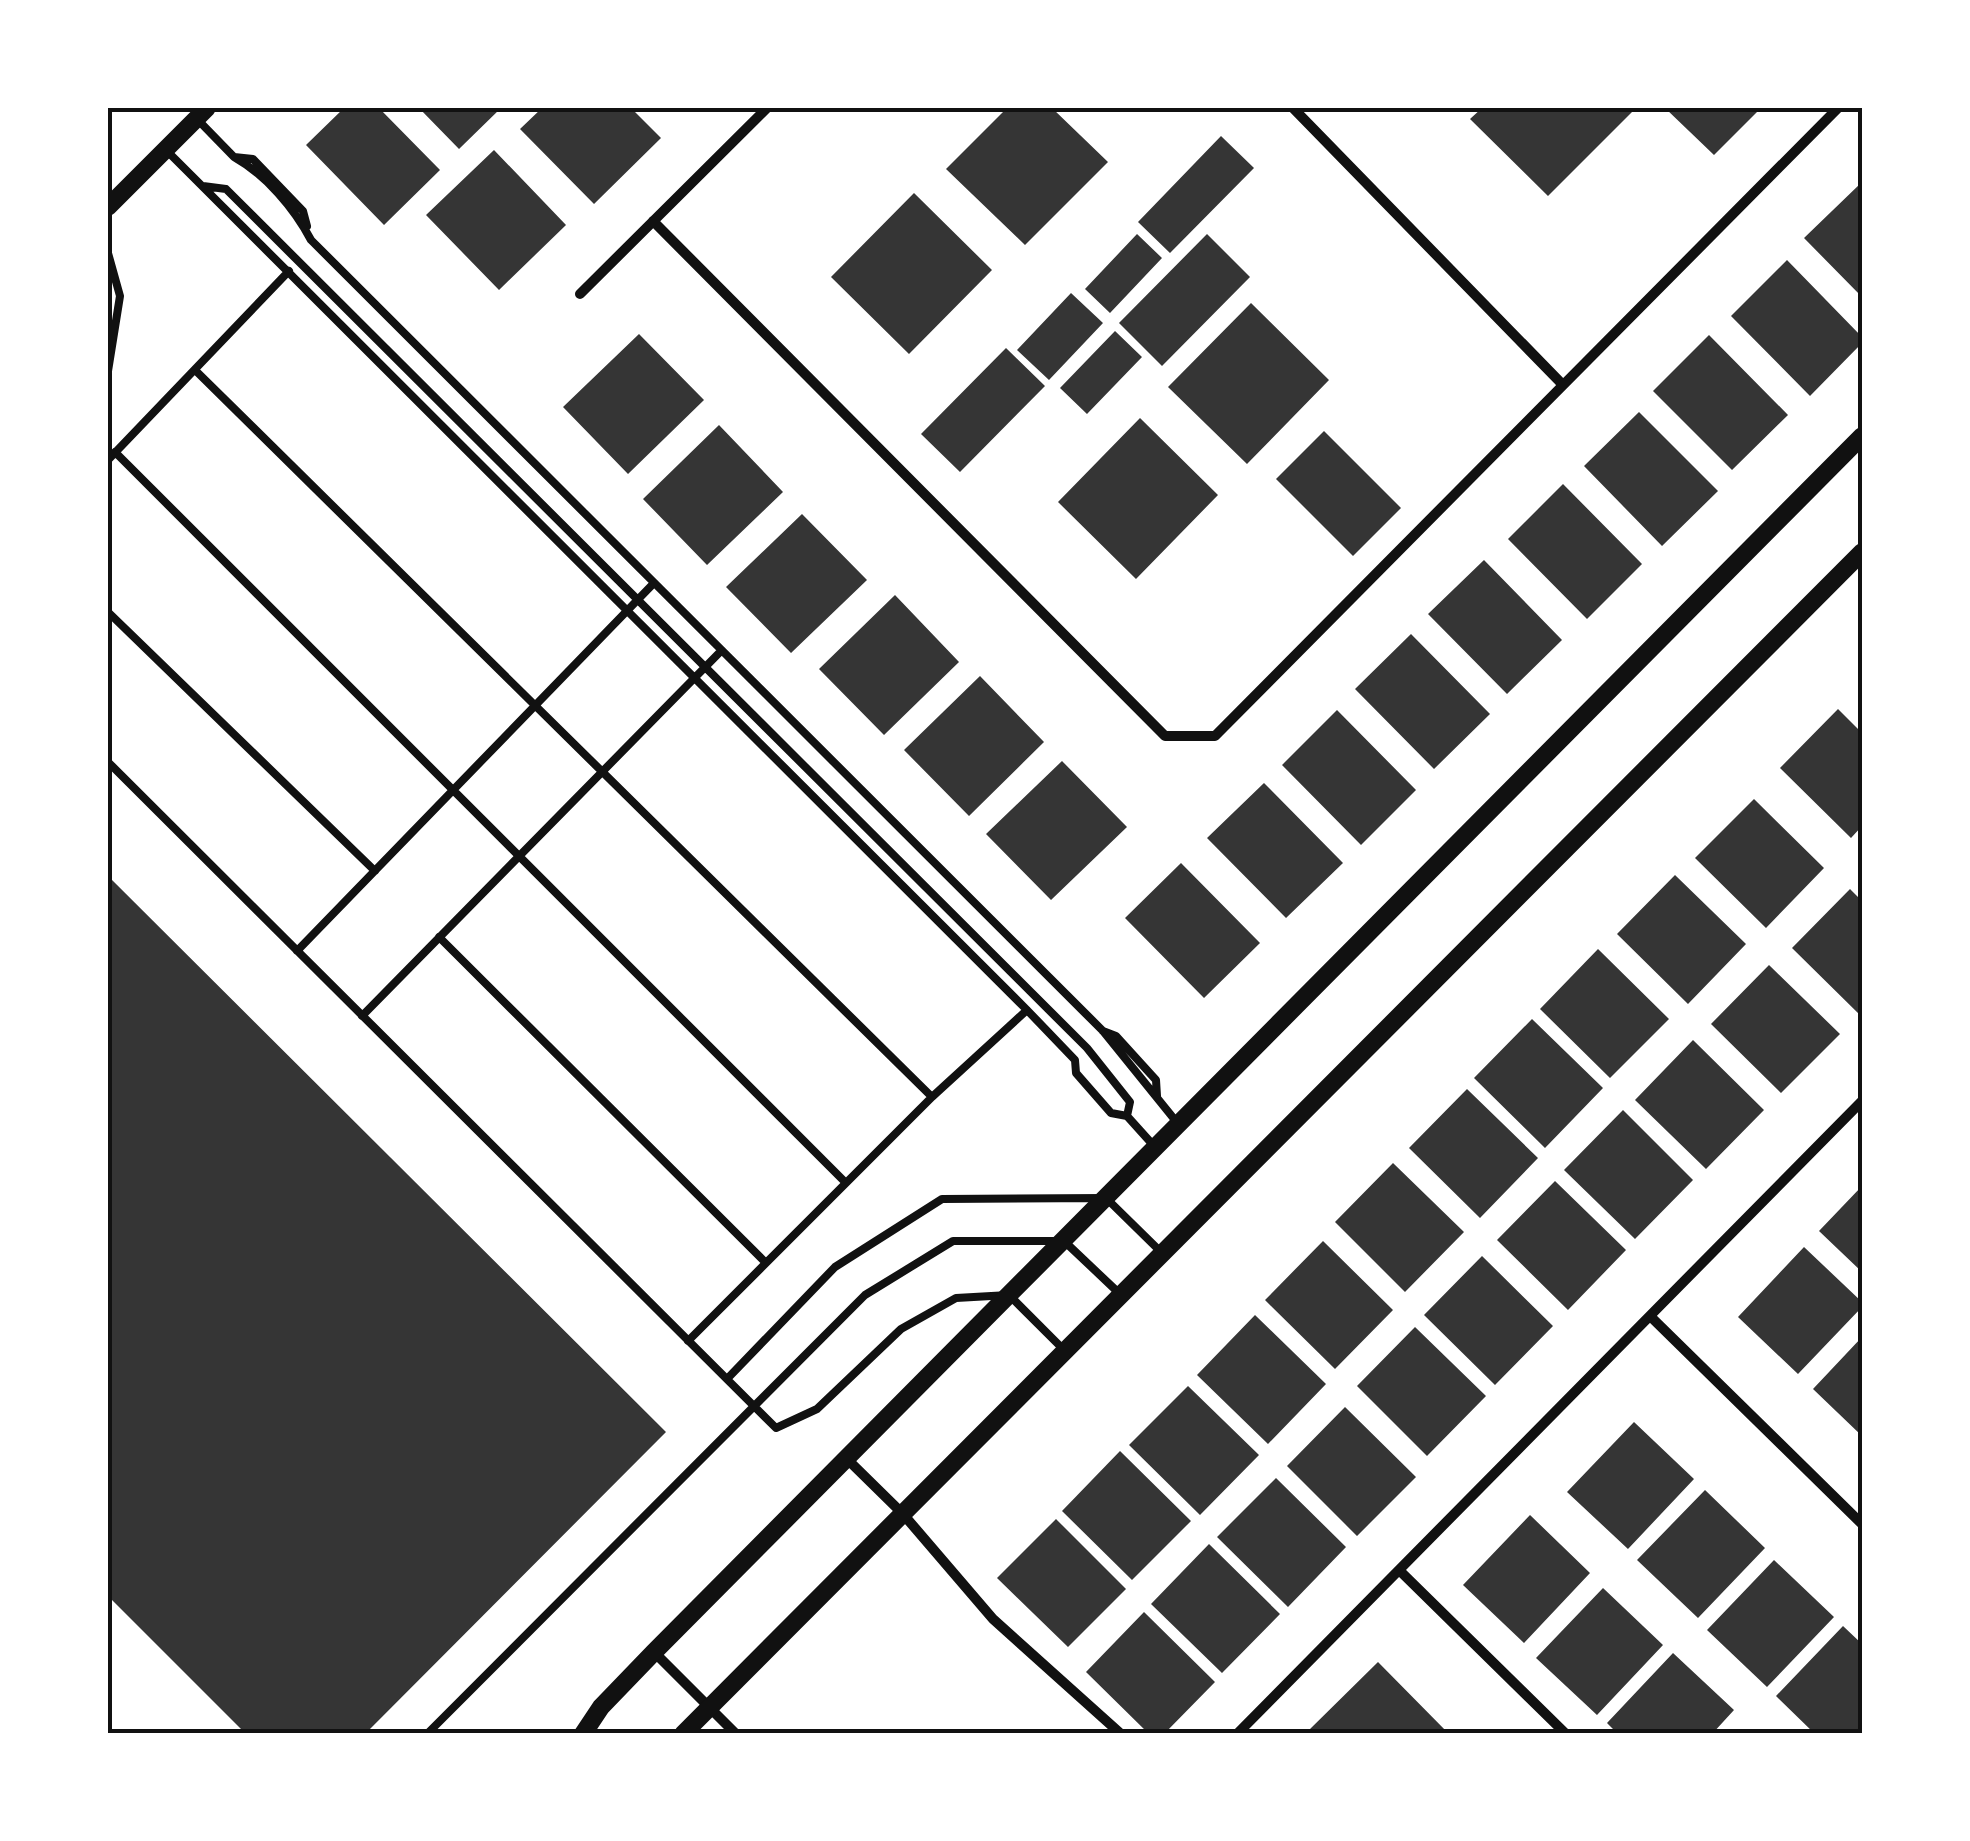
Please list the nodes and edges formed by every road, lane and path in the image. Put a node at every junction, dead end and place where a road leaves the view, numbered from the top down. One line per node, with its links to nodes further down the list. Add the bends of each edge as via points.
1 (767, 108): 8 (street)
2 (1293, 108): 16 (street)
3 (1838, 108): 16 (street)
4 (202, 113): 5 (street); 21 (lane, via 234,157 253,159 303,211 310,240)
5 (165, 149): 6 (lane); 7 (street)
6 (204, 186): 9 (lane, via 226,190); 10 (lane)
7 (108, 208)
8 (653, 221): 13 (street); 16 (street, via 1165,736 1215,736)
9 (270, 234): 10 (lane); 22 (lane)
10 (261, 243): 12 (lane)
11 (108, 253): 15 (lane, via 120,296)
12 (290, 270): 14 (lane); 23 (lane)
13 (580, 294)
14 (195, 370): 18 (lane); 28 (lane)
15 (108, 371)
16 (1563, 385)
17 (1862, 436): 43 (street)
18 (115, 452): 19 (lane); 31 (lane)
19 (108, 460)
20 (1862, 552): 48 (street)
21 (653, 584): 22 (lane); 25 (lane)
22 (638, 600): 23 (lane); 26 (lane)
23 (628, 611): 27 (lane); 28 (lane)
24 (108, 612): 33 (lane)
25 (720, 652): 26 (lane); 43 (lane, via 1103,1031 1116,1036 1156,1080 1157,1098)
26 (706, 667): 27 (lane); 38 (lane)
27 (695, 678): 30 (lane); 36 (lane)
28 (536, 706): 30 (lane); 31 (lane)
29 (108, 762): 35 (lane)
30 (602, 771): 32 (lane); 40 (lane)
31 (453, 790): 32 (lane); 33 (lane)
32 (519, 856): 34 (lane); 45 (lane)
33 (375, 871): 35 (lane)
34 (439, 937): 37 (lane); 49 (lane)
35 (297, 950): 37 (lane)
36 (1027, 1010): 39 (lane); 40 (lane)
37 (362, 1016): 53 (lane)
38 (1087, 1048): 39 (lane); 42 (lane, via 1130,1102)
39 (1075, 1060): 42 (lane, via 1076,1073 1111,1113)
40 (932, 1096): 45 (lane)
41 (1862, 1101): 52 (street)
42 (1127, 1116): 44 (lane)
43 (1179, 1125): 44 (street)
44 (1156, 1148): 46 (street)
45 (846, 1183): 49 (lane)
46 (1106, 1198): 47 (street); 48 (lane); 55 (lane, via 942,1199 836,1267)
47 (1064, 1241): 50 (lane); 51 (street); 56 (lane, via 953,1240 865,1295)
48 (1162, 1253): 50 (street)
49 (766, 1263): 53 (lane)
50 (1121, 1294): 54 (street)
51 (1009, 1296): 54 (lane); 56 (lane, via 956,1298 901,1329 817,1409 776,1428); 57 (street)
52 (1650, 1316): 59 (street); 60 (street)
53 (688, 1341): 55 (lane)
54 (1065, 1351): 58 (street)
55 (727, 1379): 56 (lane)
56 (755, 1406): 63 (lane)
57 (847, 1459): 58 (street); 61 (street)
58 (902, 1514): 62 (street); 67 (street, via 994,1619)
59 (1862, 1524)
60 (1399, 1570): 68 (street); 69 (street)
61 (654, 1652): 62 (street); 64 (street, via 600,1707)
62 (710, 1707): 65 (street); 66 (street)
63 (428, 1734)
64 (584, 1734)
65 (684, 1734)
66 (736, 1734)
67 (1121, 1734)
68 (1237, 1734)
69 (1566, 1734)

